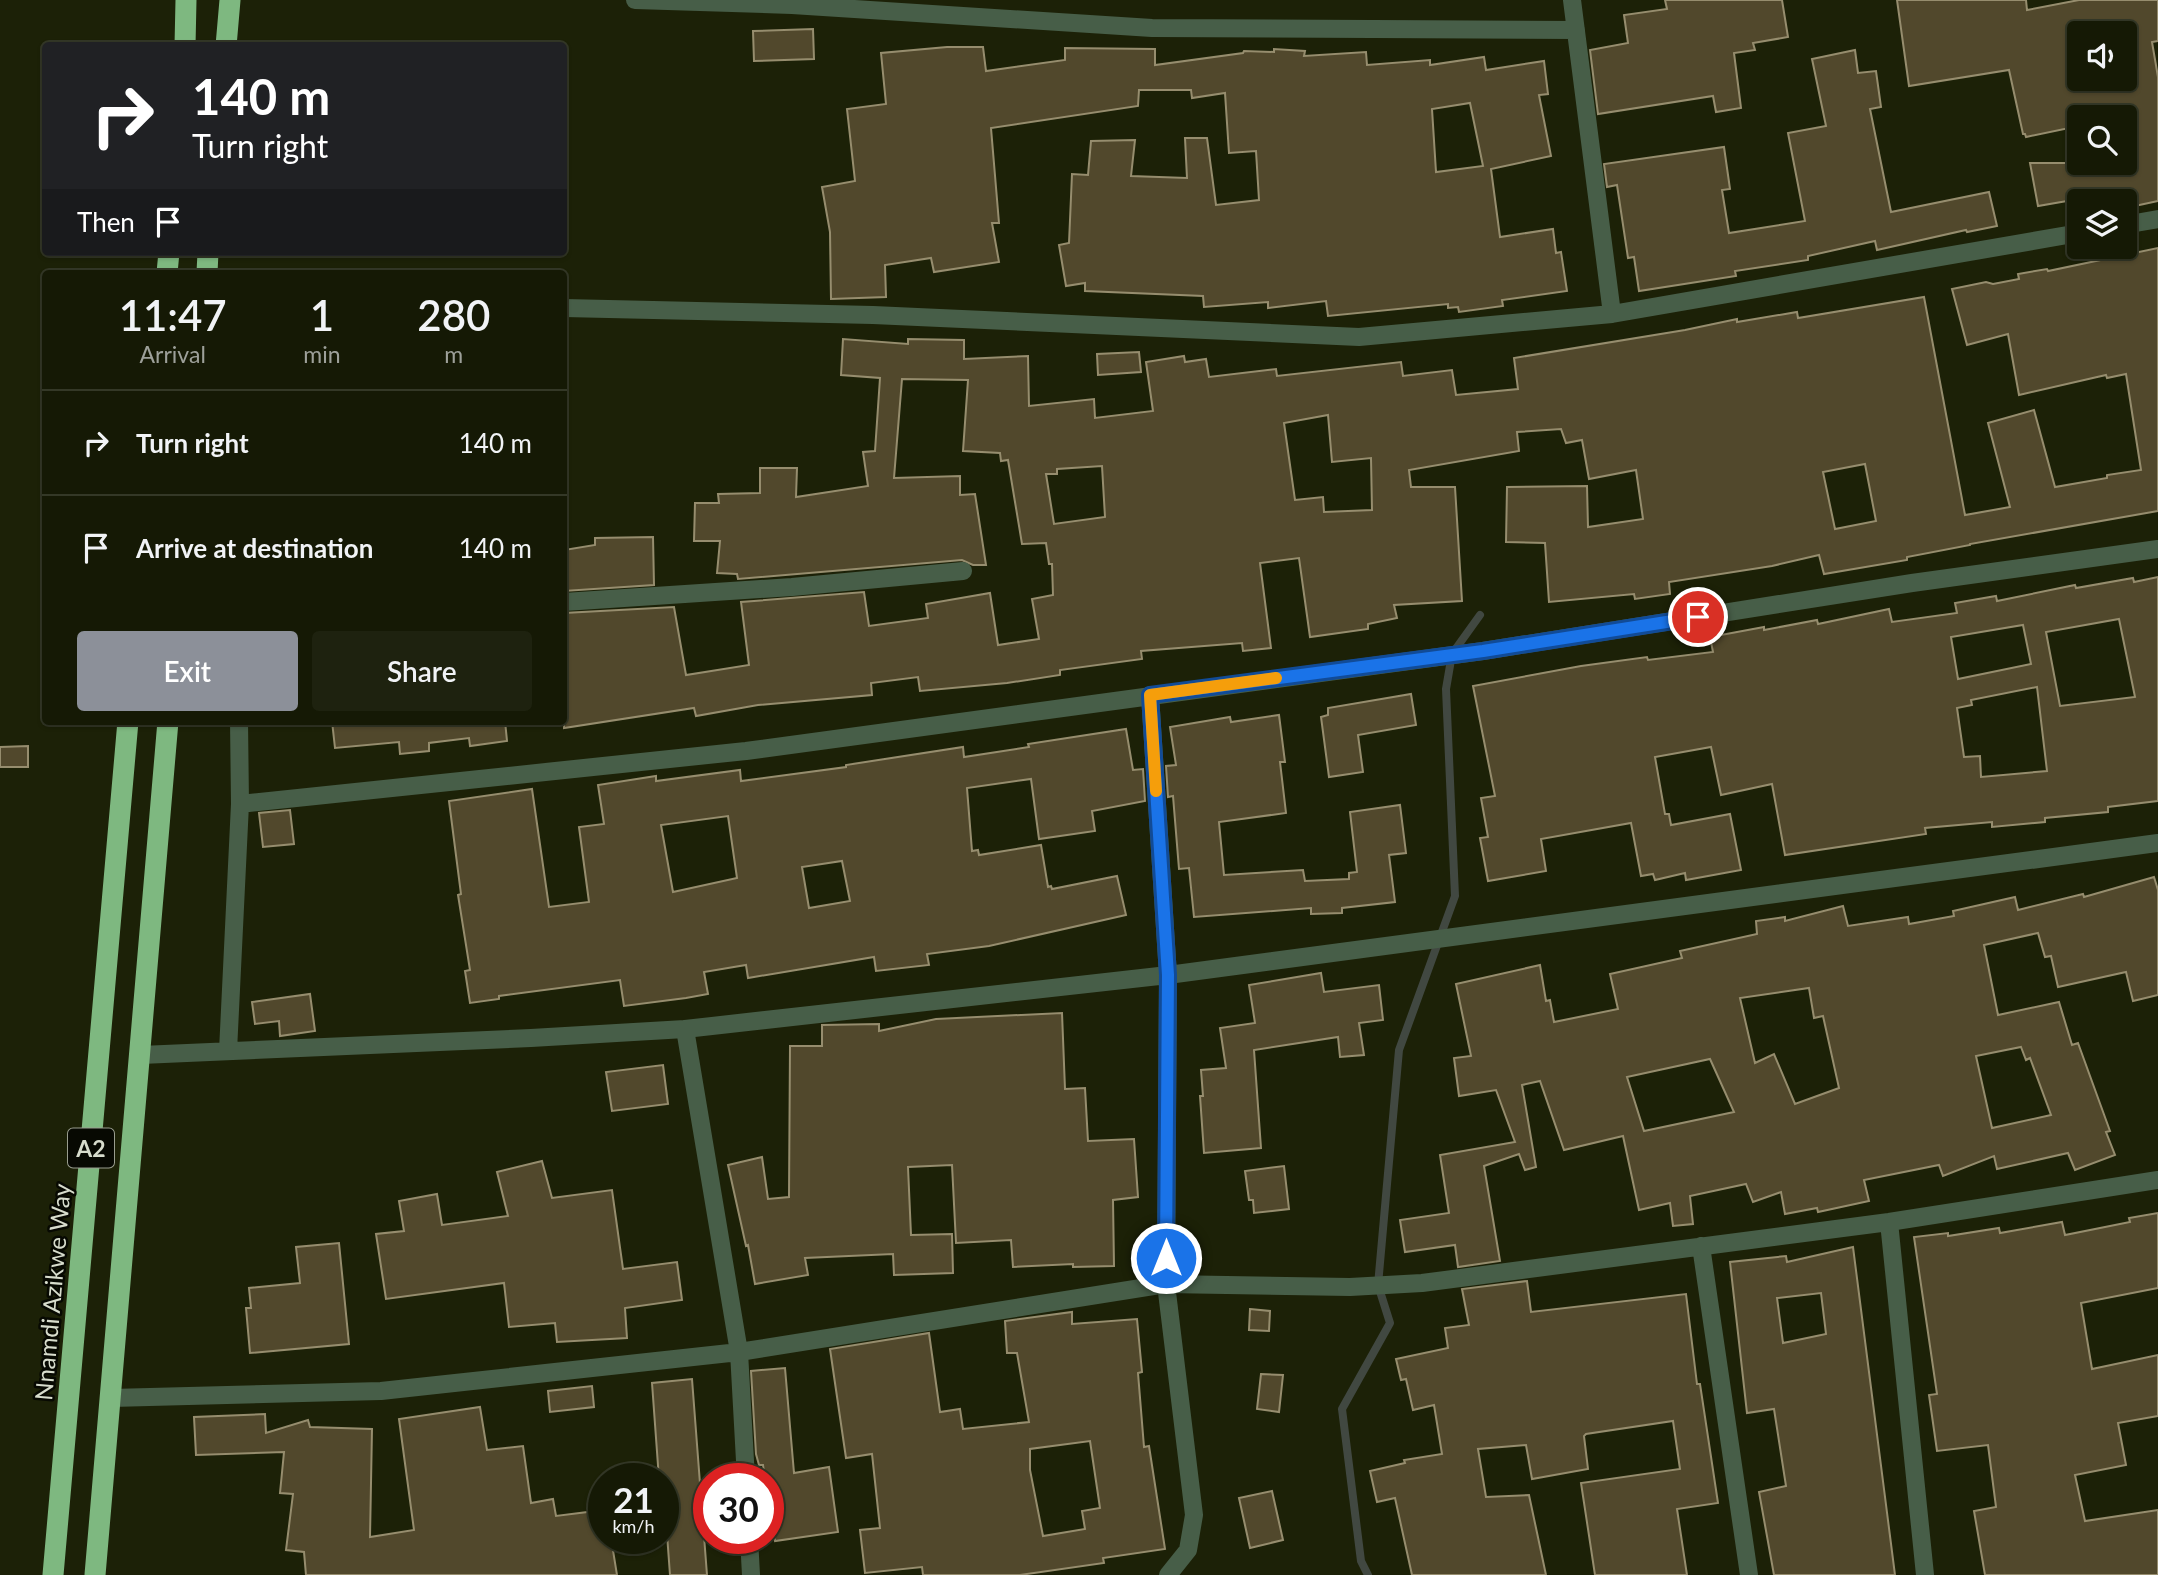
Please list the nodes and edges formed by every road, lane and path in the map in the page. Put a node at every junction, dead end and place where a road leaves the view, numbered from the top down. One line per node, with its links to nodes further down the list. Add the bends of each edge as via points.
1 (186, 0): 7 (highway)
2 (230, 0): 8 (highway)
3 (635, 0): 5 (street)
4 (1572, 0): 6 (street)
5 (927, 7): 6 (street, via 1153,28)
6 (1576, 30): 13 (street)
7 (185, 42)
8 (226, 42)
9 (2158, 219): 10 (street)
10 (2137, 223)
11 (2067, 235): 13 (street)
12 (567, 307): 13 (street, via 873,315 1359,337)
13 (1612, 314)
14 (2158, 549): 17 (street, via 1483,651)
15 (963, 571): 16 (street)
16 (567, 603)
17 (1150, 695): 21 (street, via 746,751); 23 (street)
18 (128, 725): 35 (highway, Nnamdi Azikwe Way / A2)
19 (168, 725): 26 (highway, A2)
20 (239, 725): 21 (street)
21 (240, 804): 25 (street)
22 (2158, 843): 23 (street)
23 (1168, 975): 24 (street); 30 (street)
24 (685, 1028): 25 (street); 31 (street)
25 (228, 1051): 26 (street)
26 (141, 1055): 32 (highway, A2)
27 (2158, 1180): 28 (street)
28 (1889, 1222): 29 (street); 40 (street)
29 (1702, 1246): 30 (street, via 1422,1283 1350,1287); 39 (street)
30 (1166, 1284): 31 (street); 38 (street, via 1194,1515 1188,1550)
31 (739, 1352): 32 (street, via 381,1391); 33 (street)
32 (111, 1398): 36 (highway, A2)
33 (745, 1463)
34 (750, 1554): 37 (street)
35 (54, 1575)
36 (95, 1575)
37 (751, 1575)
38 (1168, 1575)
39 (1749, 1575)
40 (1925, 1575)

